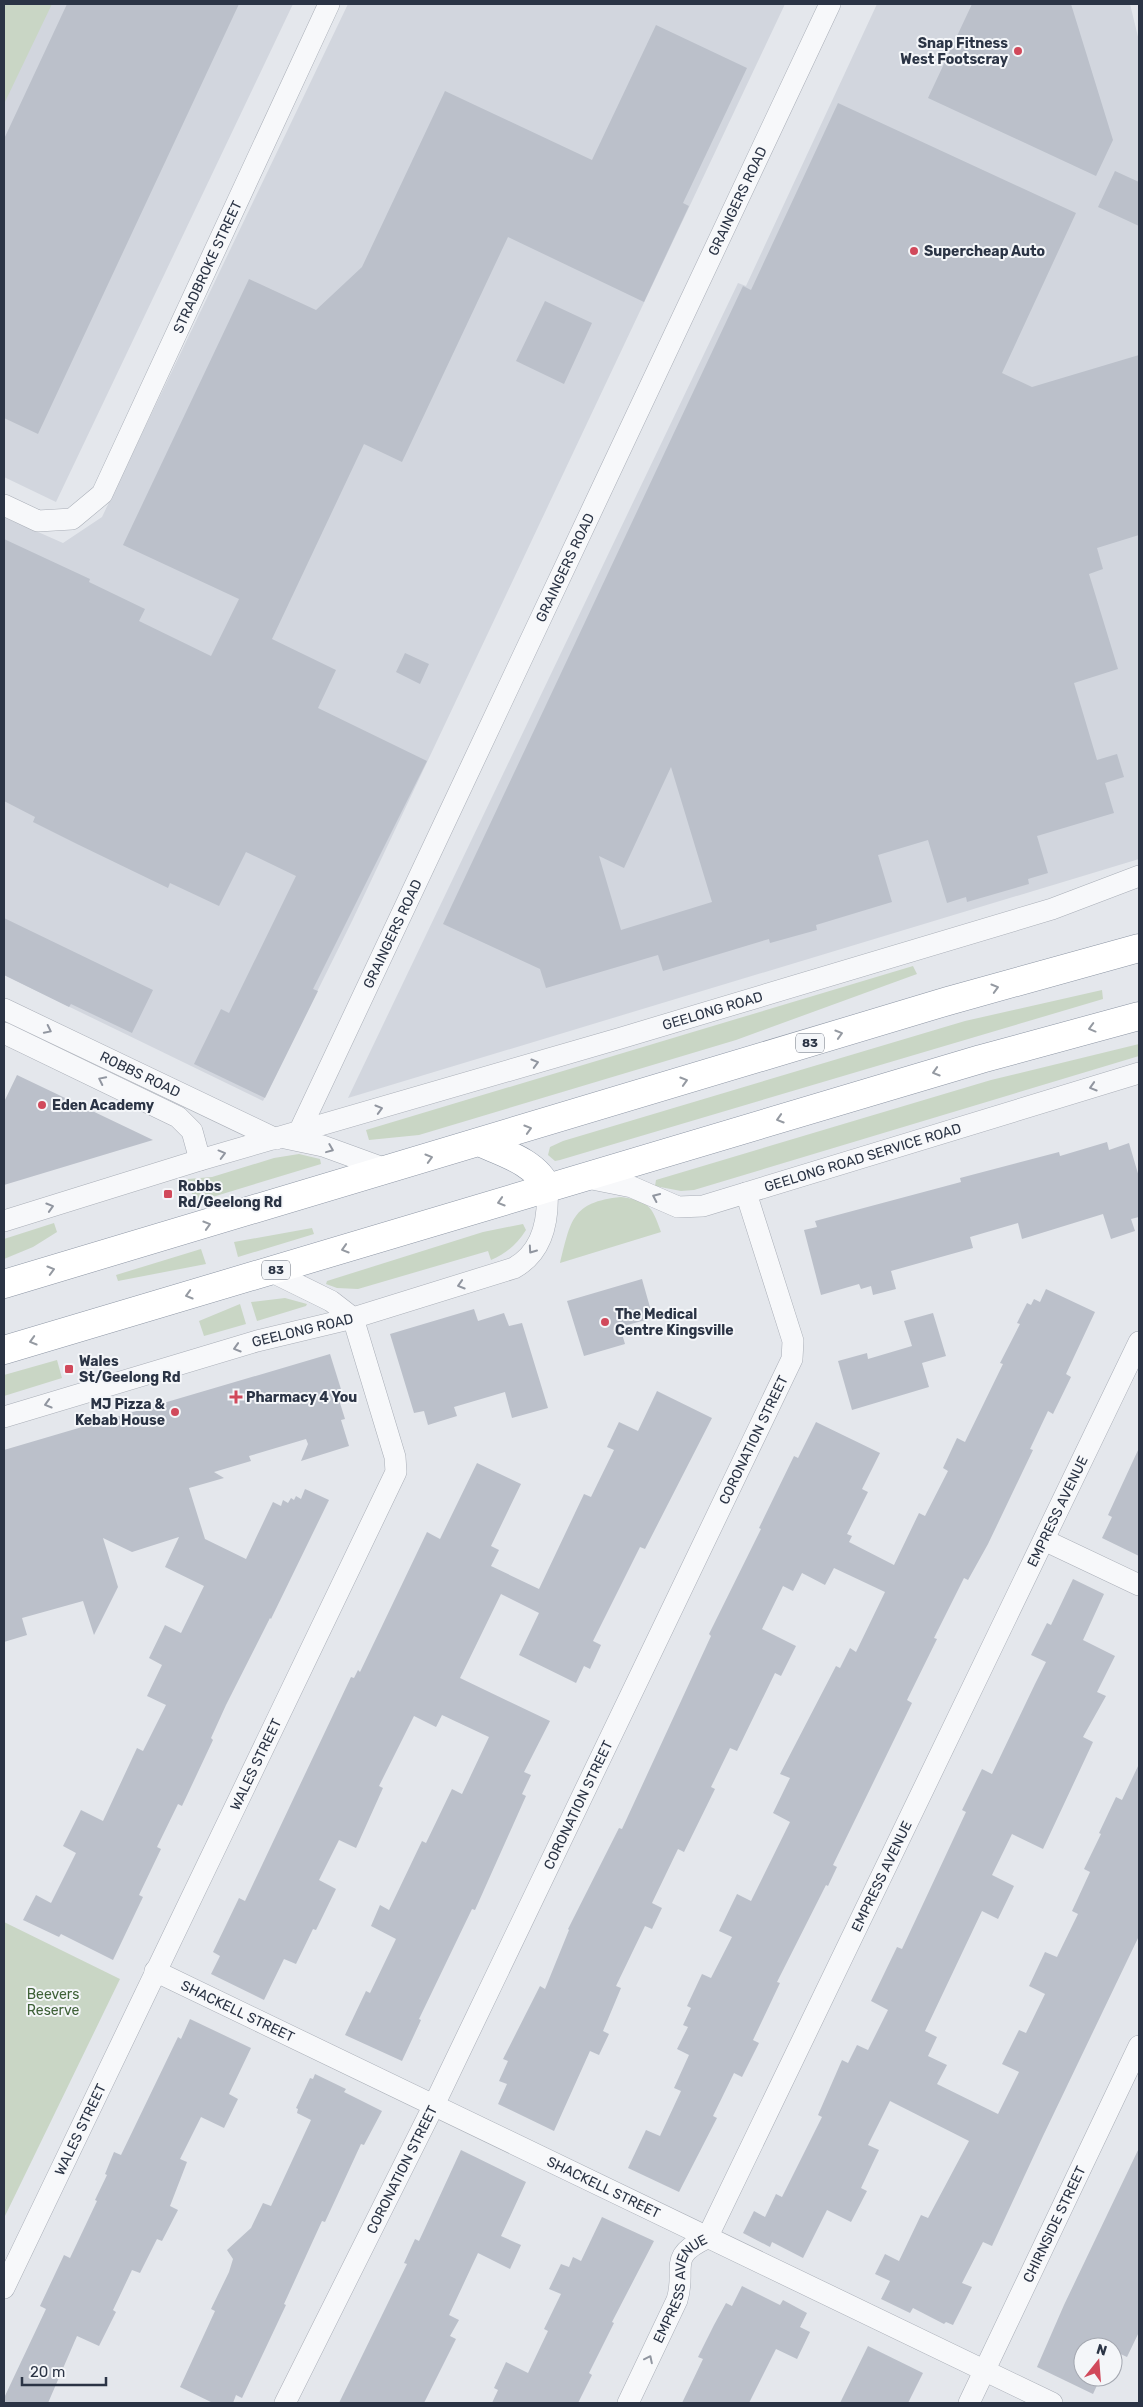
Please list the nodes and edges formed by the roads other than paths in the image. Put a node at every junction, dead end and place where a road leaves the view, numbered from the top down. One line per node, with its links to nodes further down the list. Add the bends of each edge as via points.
1 (329, 4): 3 (street, STRADBROKE STREET, via 102,494 72,519 38,521)
2 (830, 4): 10 (street, GRAINGERS ROAD)
3 (4, 505)
4 (1139, 876): 10 (street, GEELONG ROAD, one-way to 4, via 1052,909)
5 (1139, 948): 11 (highway, 83, one-way to 5, via 948,1001)
6 (4, 1009): 10 (street, ROBBS ROAD, one-way to 10)
7 (1139, 1016): 14 (highway, 83, one-way to 14, via 980,1059)
8 (4, 1033): 12 (street, ROBBS ROAD, one-way to 8, via 192,1131 178,1117)
9 (1139, 1073): 16 (street, GEELONG ROAD SERVICE ROAD, one-way to 16)
10 (286, 1136): 12 (street, GEELONG ROAD, one-way to 10); 13 (street, GEELONG ROAD, one-way to 13)
11 (482, 1143): 13 (highway, 83, one-way to 11); 15 (highway, via 527,1165 543,1179)
12 (200, 1160): 17 (street, GEELONG ROAD, one-way to 12)
13 (389, 1170): 19 (highway, 83, one-way to 13)
14 (585, 1178): 15 (highway, 83); 16 (street, GEELONG ROAD SERVICE ROAD, one-way to 14, via 683,1208 627,1186)
15 (547, 1188): 18 (highway, 83, one-way to 18); 20 (street, GEELONG ROAD, one-way to 20, via 546,1226 519,1266)
16 (746, 1194): 28 (street, CORONATION STREET, via 793,1341 792,1359)
17 (4, 1221)
18 (270, 1271): 20 (street, via 331,1301); 22 (highway, 83, one-way to 22)
19 (4, 1284)
20 (353, 1318): 23 (street, GEELONG ROAD, one-way to 23, via 258,1341); 26 (street, WALES STREET, via 395,1457 396,1472)
21 (1139, 1342): 24 (street, EMPRESS AVENUE)
22 (4, 1350)
23 (4, 1417)
24 (1044, 1540): 25 (street); 29 (street, EMPRESS AVENUE)
25 (1139, 1585)
26 (155, 1971): 28 (street, SHACKELL STREET); 30 (street, WALES STREET)
27 (1139, 2046): 31 (street, CHIRNSIDE STREET)
28 (434, 2105): 29 (street, SHACKELL STREET); 32 (street, CORONATION STREET)
29 (707, 2238): 31 (street, SHACKELL STREET); 33 (street, EMPRESS AVENUE, one-way to 29, via 677,2300 678,2271 682,2259 689,2246)
30 (4, 2288)
31 (984, 2371): 34 (street, CHIRNSIDE STREET); 35 (street, SHACKELL STREET)
32 (286, 2403)
33 (628, 2403)
34 (969, 2403)
35 (1052, 2403)

